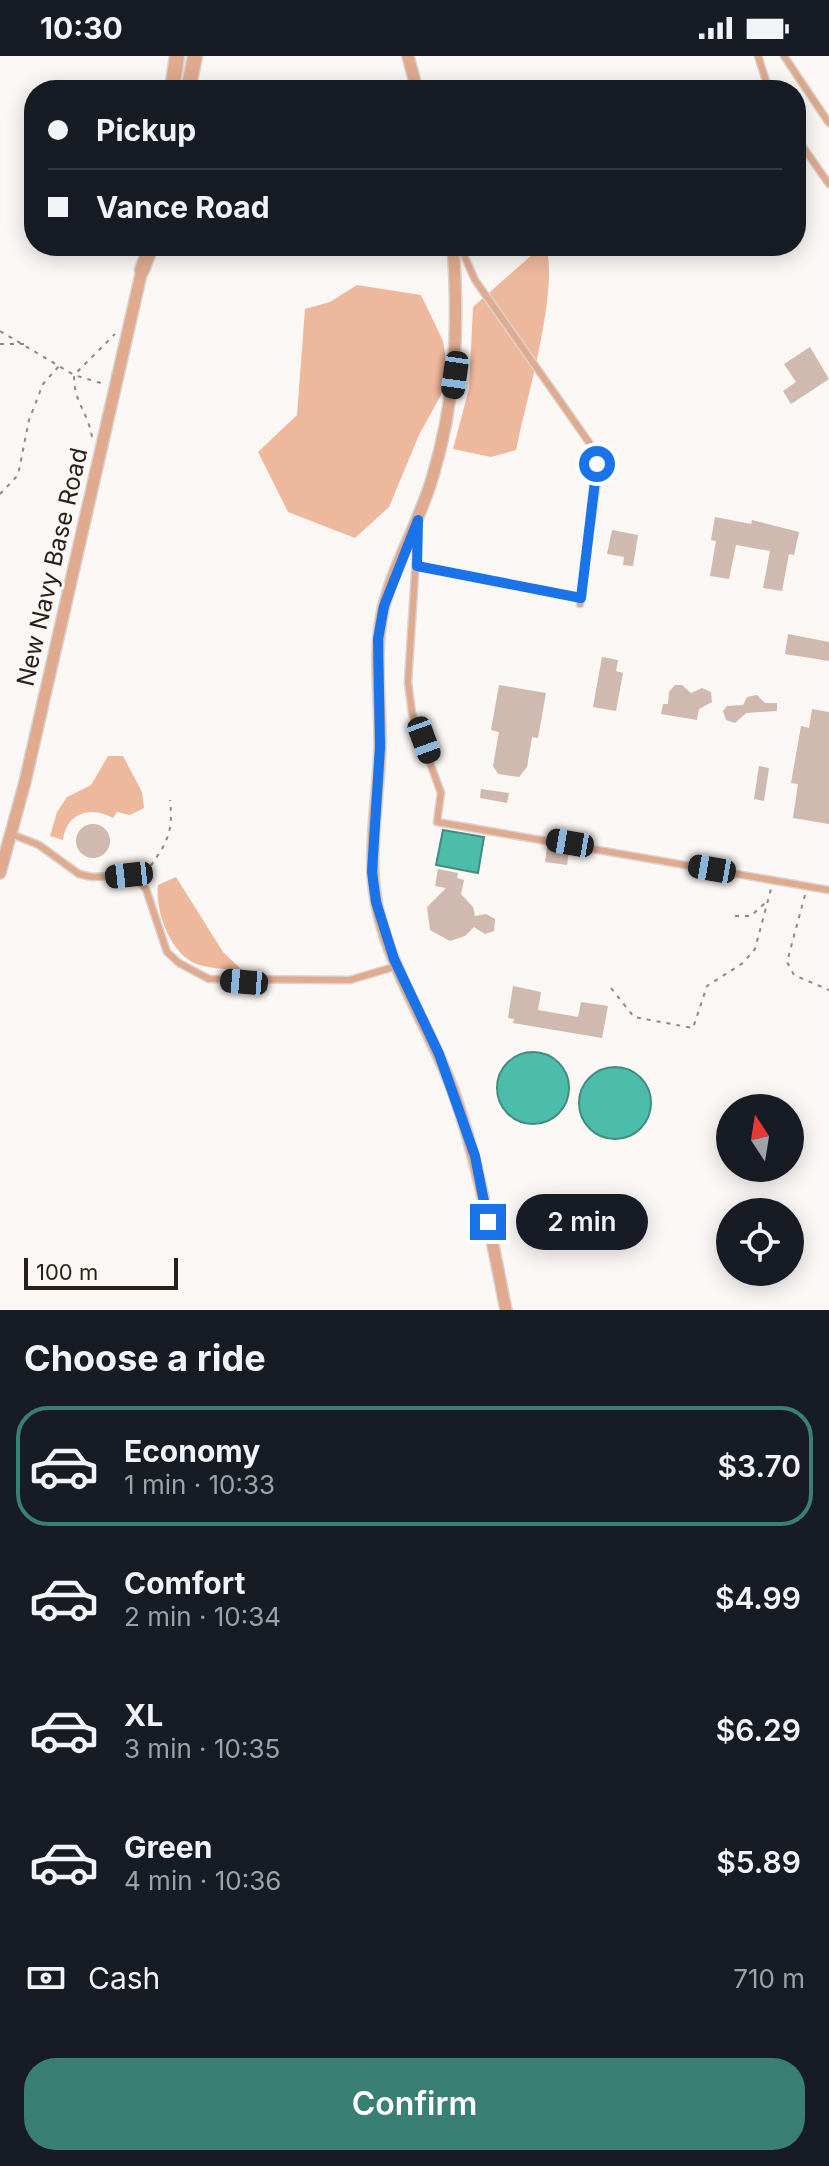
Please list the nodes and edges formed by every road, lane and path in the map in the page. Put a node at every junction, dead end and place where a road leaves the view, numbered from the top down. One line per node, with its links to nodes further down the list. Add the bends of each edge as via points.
1 (177, 56): 6 (street)
2 (195, 56): 7 (street)
3 (408, 56): 8 (street)
4 (758, 56): 9 (lane)
5 (784, 56): 10 (lane)
6 (173, 80)
7 (190, 80)
8 (414, 80)
9 (766, 80)
10 (800, 80)
11 (806, 89): 12 (lane)
12 (829, 123)
13 (806, 151): 14 (lane)
14 (829, 184)
15 (146, 256): 18 (street, New Navy Base Road)
16 (454, 256): 28 (street, via 455,375 447,424)
17 (464, 256): 29 (lane, via 475,280 593,448 597,480 581,601)
18 (142, 270): 25 (street, New Navy Base Road)
19 (0, 331): 22 (path)
20 (115, 334): 24 (path)
21 (0, 344): 22 (path)
22 (25, 344): 23 (path)
23 (59, 366): 24 (path); 27 (path, via 43,384 29,420 18,475)
24 (74, 375): 25 (path); 26 (path, via 74,398 88,417)
25 (116, 388): 31 (street, New Navy Base Road)
26 (93, 443)
27 (0, 494)
28 (418, 520): 29 (lane); 39 (street, via 384,606 378,639 380,747 372,872)
29 (417, 566): 33 (lane, via 408,682 412,713 441,793 437,822)
30 (170, 800): 34 (path, via 170,836)
31 (11, 833): 32 (street, New Navy Base Road); 34 (lane, via 39,845 79,874 129,875)
32 (0, 873)
33 (773, 880): 35 (lane); 37 (path)
34 (140, 882): 39 (lane, via 167,952 209,979 350,980)
35 (807, 886): 36 (lane); 41 (path, via 787,962 794,975)
36 (829, 890)
37 (767, 902): 38 (path, via 751,916); 40 (path, via 755,949 707,986 693,1028 634,1017)
38 (735, 916)
39 (397, 966): 42 (street, via 439,1054 475,1156)
40 (611, 988)
41 (829, 990)
42 (506, 1310)

